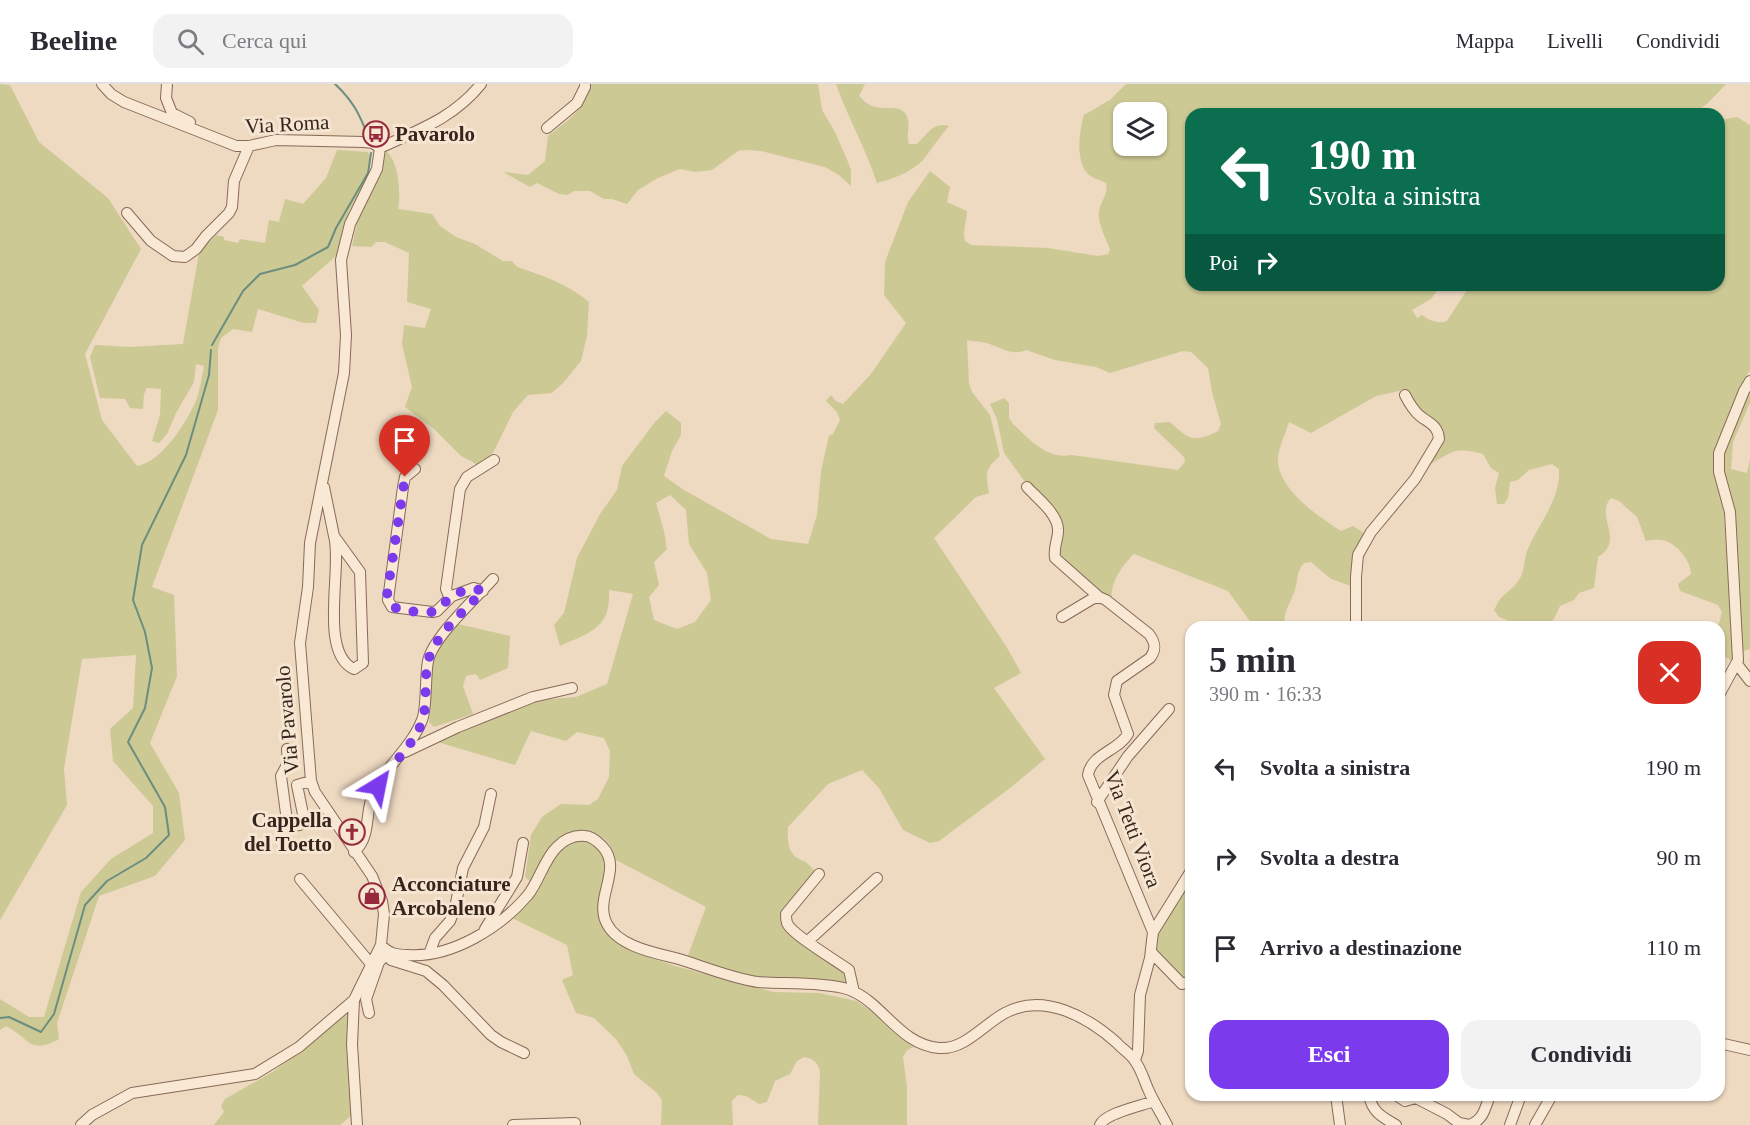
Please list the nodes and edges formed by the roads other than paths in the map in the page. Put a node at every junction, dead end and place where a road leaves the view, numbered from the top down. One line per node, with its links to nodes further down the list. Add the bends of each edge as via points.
1 (102, 84): 6 (street, Via Roma, via 124,102)
2 (167, 84): 6 (street, via 166,99 172,113)
3 (481, 84): 8 (street, via 454,111)
4 (585, 84): 5 (street, via 578,103)
5 (547, 128)
6 (236, 146): 7 (street, Via Roma)
7 (249, 146): 8 (street, Via Roma, via 276,140 364,142); 9 (street, via 234,181 229,213 185,257 173,256 151,241)
8 (380, 148): 14 (street, Via Pavarolo, via 376,169 350,224 341,260 346,335 344,373)
9 (127, 213)
10 (1750, 381): 23 (street, via 1719,453 1719,472 1730,512)
11 (1405, 395): 22 (street, via 1421,417 1436,428 1439,439 1415,479 1371,532 1358,555)
12 (494, 460): 19 (street, via 467,477 460,489 446,589)
13 (415, 469): 19 (street, via 405,477 388,600 392,608 399,610 432,612)
14 (322, 481): 16 (street); 30 (street, Via Pavarolo, via 310,543 300,643)
15 (1027, 487): 20 (street, via 1055,519 1059,530 1054,558)
16 (334, 536): 16 (street, via 360,572 363,663 354,669 340,654 335,635)
17 (494, 579): 18 (street)
18 (483, 591): 19 (street, via 474,588); 29 (street, via 443,634 429,657 423,718)
19 (452, 596)
20 (1099, 597): 21 (street); 32 (street, Via Tetti Viora, via 1149,634 1155,646 1150,658 1117,681 1114,695 1128,734 1089,767)
21 (1062, 617)
22 (1356, 621)
23 (1743, 655): 24 (street); 25 (street)
24 (1750, 681)
25 (1725, 685)
26 (572, 688): 29 (street, via 533,697)
27 (1168, 709): 32 (street, via 1123,763)
28 (287, 749): 30 (street, via 288,763 281,776 291,826 300,825 304,819 297,785)
29 (402, 754): 34 (street, via 372,797 365,837)
30 (311, 781): 34 (street, Via Pavarolo)
31 (492, 794): 44 (street, via 484,827 463,868 450,921 435,938)
32 (1098, 802): 40 (street, Via Tetti Viora)
33 (523, 843): 39 (street, via 517,877)
34 (354, 852): 42 (street, Via Pavarolo, via 372,876 382,901)
35 (819, 874): 41 (street, via 786,914 788,925)
36 (877, 878): 41 (street)
37 (300, 879): 45 (street)
38 (1185, 881): 40 (street)
39 (483, 932): 44 (street, via 437,954); 47 (street, via 528,895 554,849 565,840 586,836 605,848 611,860 604,916 621,939 754,981)
40 (1153, 932): 43 (street)
41 (808, 941): 47 (street, via 849,970)
42 (385, 951): 44 (street); 45 (street); 49 (street, via 366,999); 52 (street, via 391,960 426,971 491,1035)
43 (1151, 952): 46 (street); 53 (street, via 1140,995)
44 (429, 954)
45 (371, 964): 48 (street)
46 (1185, 983)
47 (854, 992): 53 (street, via 904,1033 939,1048 963,1042 1007,1011 1040,1006 1068,1010 1083,1018)
48 (354, 1000): 62 (street, via 299,1047 255,1074 132,1093); 63 (street, via 352,1044)
49 (369, 1013)
50 (1725, 1044): 51 (street)
51 (1750, 1050)
52 (524, 1053)
53 (1135, 1060): 54 (street)
54 (1154, 1101): 65 (street, via 1111,1114); 66 (street)
55 (1337, 1101): 67 (street)
56 (1371, 1101): 68 (street, via 1377,1114)
57 (1422, 1101): 69 (street)
58 (1488, 1101): 69 (street, via 1482,1118)
59 (1519, 1101): 70 (street)
60 (1549, 1101): 71 (street)
61 (575, 1123): 64 (street)
62 (81, 1125)
63 (357, 1125)
64 (513, 1125)
65 (1100, 1125)
66 (1167, 1125)
67 (1341, 1125)
68 (1396, 1125)
69 (1469, 1125)
70 (1510, 1125)
71 (1535, 1125)

